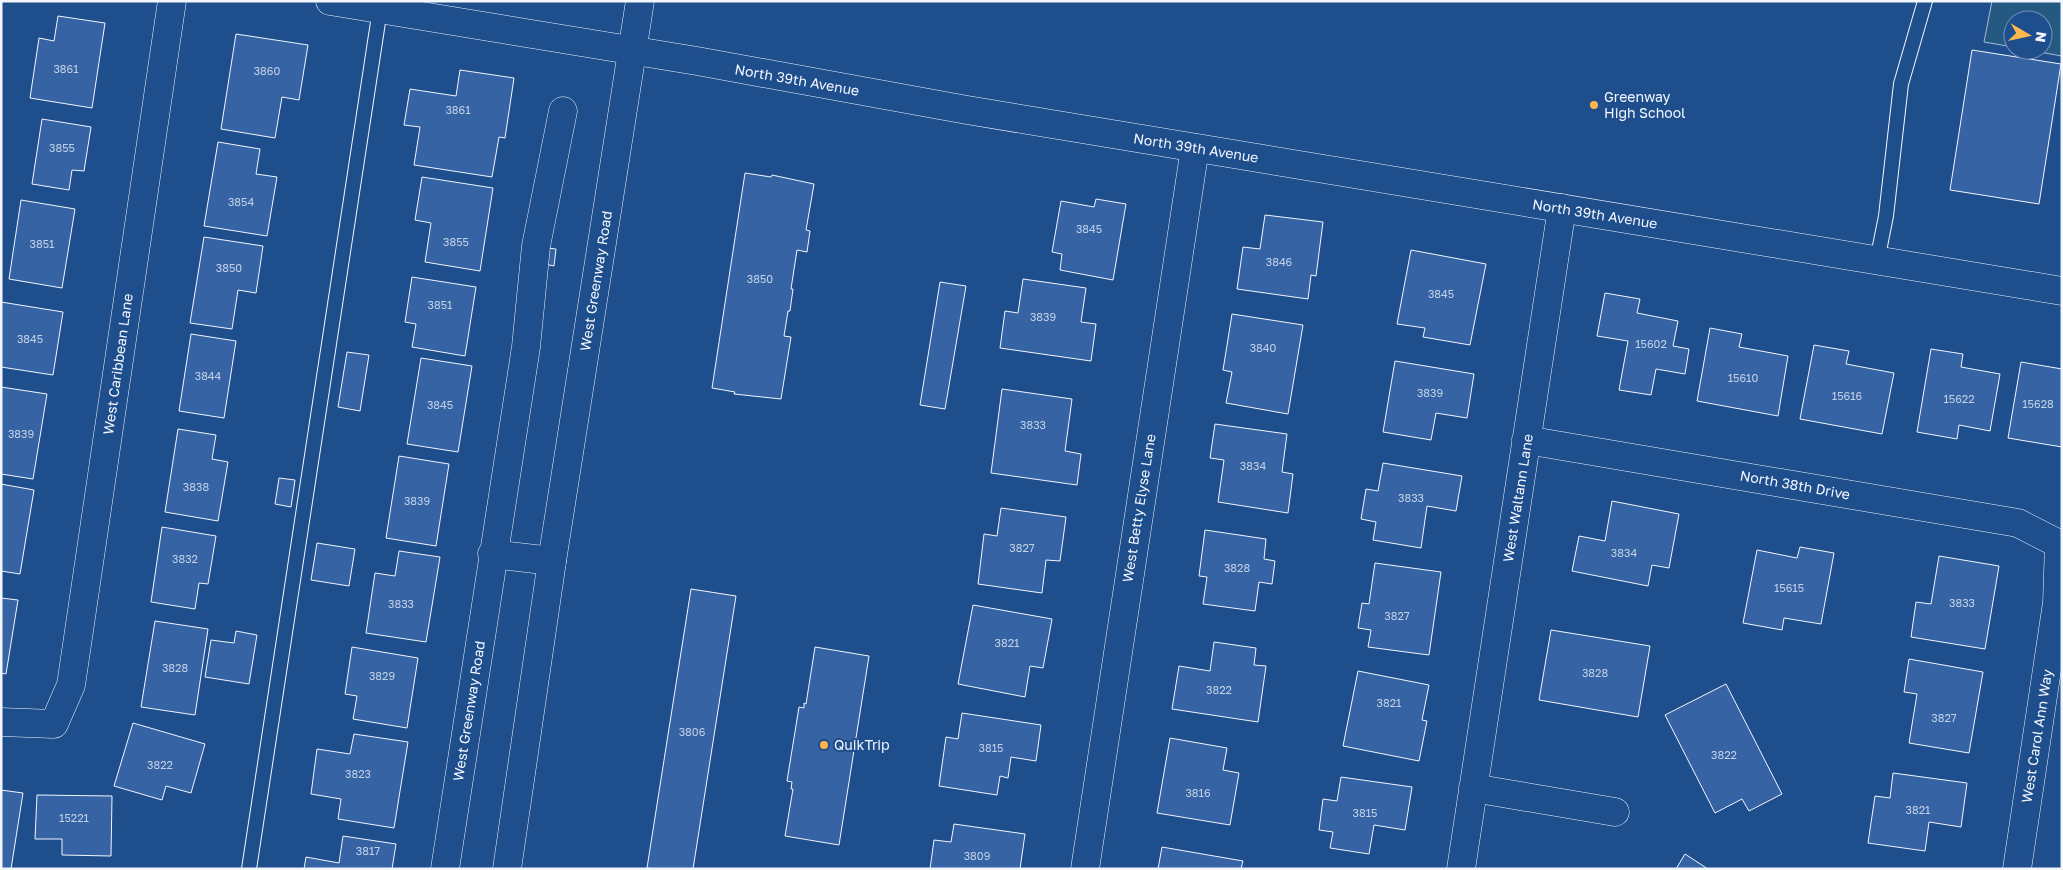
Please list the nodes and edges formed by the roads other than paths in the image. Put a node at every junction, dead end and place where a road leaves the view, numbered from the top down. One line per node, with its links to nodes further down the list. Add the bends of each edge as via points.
1 (172, 1): 16 (street, West Caribbean Lane, via 71,685 54,724)
2 (330, 1): 5 (street, North 39th Avenue)
3 (640, 1): 6 (street, West Greenway Road)
4 (1925, 1): 10 (lane, via 1901,84)
5 (380, 9): 6 (street, North 39th Avenue); 19 (lane)
6 (632, 51): 8 (street, North 39th Avenue); 15 (street, West Greenway Road)
7 (562, 111): 14 (street, West Greenway Road, via 536,246 526,347)
8 (1194, 148): 9 (street, North 39th Avenue); 22 (street, West Betty Elyse Lane)
9 (1562, 208): 10 (street, North 39th Avenue); 12 (street, West Waltann Lane)
10 (1878, 261): 11 (street, North 39th Avenue)
11 (2062, 291)
12 (1526, 440): 13 (street, North 38th Drive, via 2018,523); 17 (street, West Waltann Lane)
13 (2059, 544): 24 (street, West Carol Ann Way, via 2057,603)
14 (492, 554): 15 (street); 20 (street, West Greenway Road)
15 (552, 561): 21 (street, West Greenway Road)
16 (1, 722)
17 (1474, 788): 18 (street); 23 (street, West Waltann Lane)
18 (1615, 812)
19 (248, 869)
20 (445, 869)
21 (507, 869)
22 (1085, 869)
23 (1461, 869)
24 (2017, 869)

